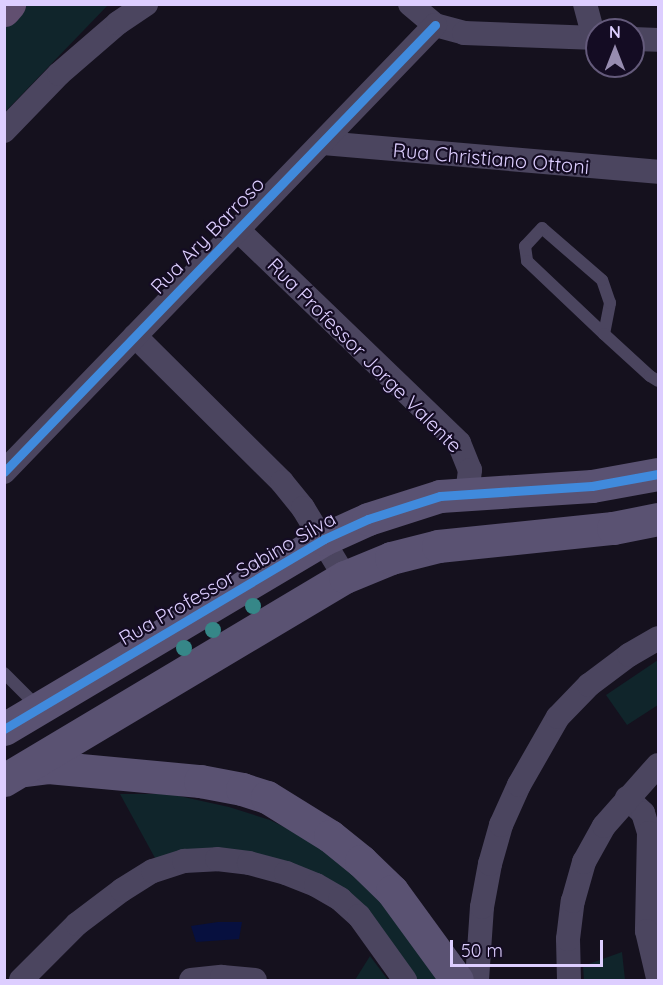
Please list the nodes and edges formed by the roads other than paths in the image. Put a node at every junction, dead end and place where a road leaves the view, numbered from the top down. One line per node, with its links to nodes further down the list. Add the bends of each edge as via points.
1 (9, 4): 4 (main road)
2 (146, 4): 7 (street, via 59,74)
3 (410, 4): 5 (street)
4 (4, 10)
5 (435, 25): 6 (street, via 493,36); 8 (street, Rua Ary Barroso)
6 (585, 38)
7 (4, 131)
8 (323, 143): 9 (street, Rua Christiano Ottoni); 10 (street, Rua Ary Barroso)
9 (658, 172)
10 (237, 229): 12 (street, Rua Ary Barroso); 16 (street, Rua Professor Jorge Valente, via 459,443 470,470)
11 (604, 334): 11 (lane, via 526,261 525,246 543,228 602,280 610,303); 13 (lane)
12 (135, 336): 14 (street, Rua Ary Barroso); 18 (street, via 282,482)
13 (658, 381)
14 (4, 471)
15 (658, 474): 16 (main road, Rua Professor Sabino Silva, via 592,486)
16 (467, 493): 18 (main road, Rua Professor Sabino Silva, via 407,505)
17 (658, 519): 19 (main road, via 603,529 438,546 391,558)
18 (324, 540): 19 (street, Rua Professor Sabino Silva); 22 (main road, Rua Professor Sabino Silva)
19 (345, 577): 26 (main road)
20 (658, 638): 34 (street, via 589,685 558,717 519,785 501,825 490,864 482,907)
21 (4, 673): 22 (lane)
22 (40, 709): 23 (main road, Rua Professor Sabino Silva)
23 (4, 729)
24 (4, 741): 26 (main road, via 20,758)
25 (658, 765): 27 (street)
26 (12, 776): 33 (main road, via 48,767 200,781 267,797 362,861 392,891)
27 (627, 798): 28 (street, via 643,813 649,833 647,931); 35 (street, via 604,826 584,862 568,939)
28 (658, 978)
29 (21, 981): 32 (street, via 77,924 122,890 153,871 184,861 217,859 286,873 340,899 360,916)
30 (191, 981): 31 (street, via 222,977)
31 (255, 981)
32 (405, 981)
33 (457, 981)
34 (477, 981)
35 (569, 981)

